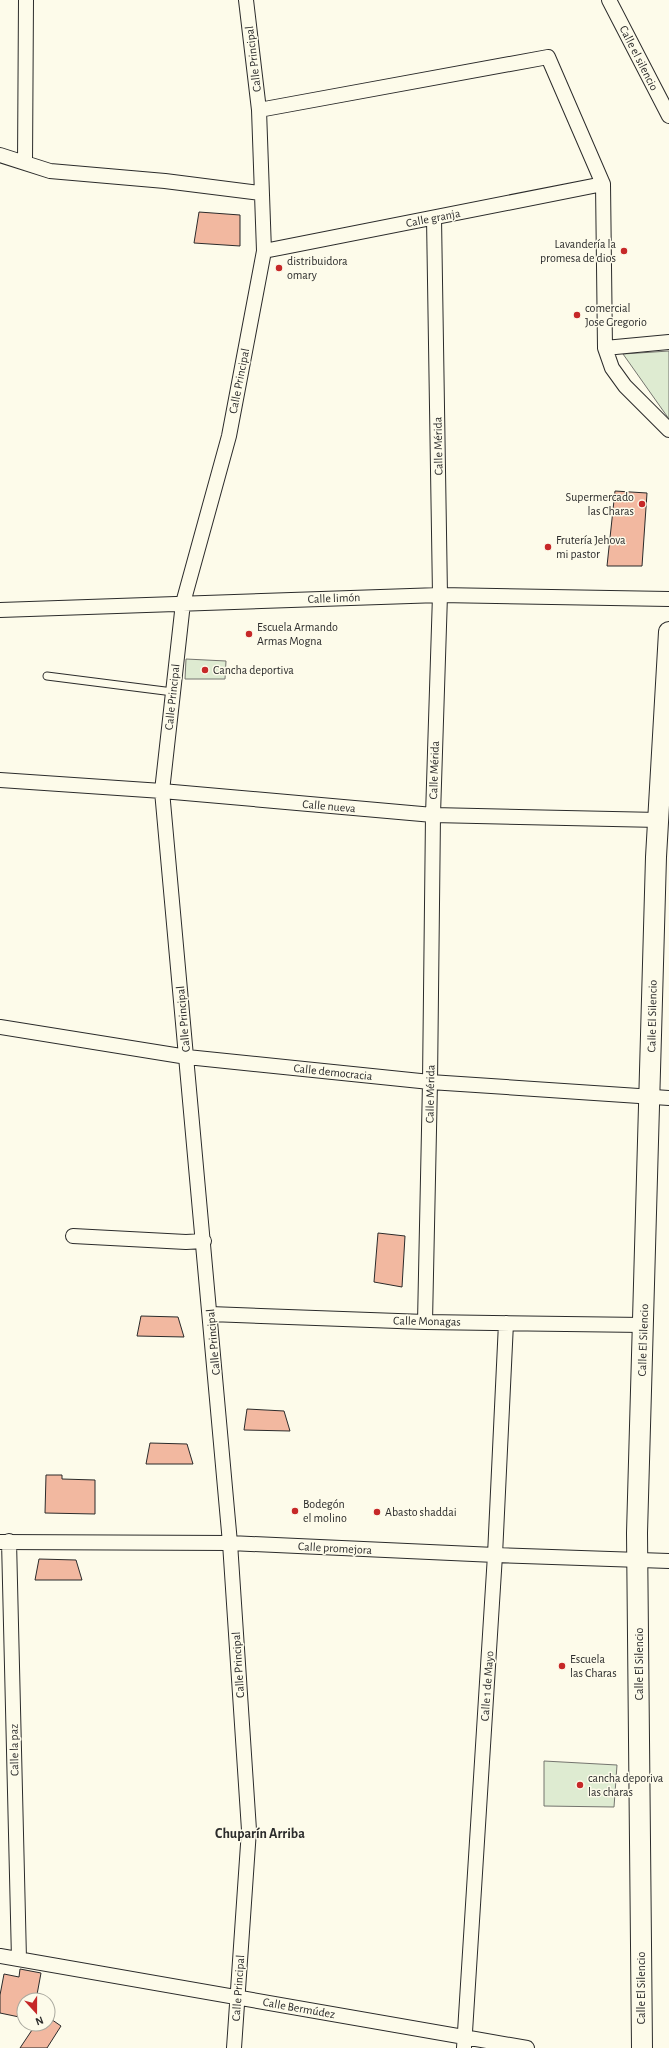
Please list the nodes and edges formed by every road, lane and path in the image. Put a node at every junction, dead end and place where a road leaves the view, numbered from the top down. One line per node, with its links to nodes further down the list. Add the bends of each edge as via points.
1 (26, 0): 7 (street)
2 (246, 0): 4 (street, Calle Principal)
3 (609, 0): 5 (street, Calle el silencio)
4 (259, 110): 8 (street, via 548,57); 9 (street, Calle Principal)
5 (669, 116)
6 (0, 155): 7 (street)
7 (25, 163): 9 (street, via 50,171)
8 (603, 184): 10 (street, Calle granja); 13 (street)
9 (260, 193): 11 (street, Calle Principal)
10 (434, 218): 11 (street, Calle granja); 15 (street, Calle Mérida)
11 (264, 251): 17 (street, Calle Principal, via 229,436)
12 (669, 342): 13 (street)
13 (605, 348): 14 (street, via 612,368 625,386)
14 (669, 430)
15 (440, 595): 16 (street, Calle limón); 17 (street, Calle limón); 25 (street, Calle Mérida)
16 (669, 598)
17 (183, 603): 18 (street, Calle limón); 21 (street, Calle Principal)
18 (0, 610)
19 (669, 632): 24 (street, Calle El Silencio)
20 (47, 676): 21 (lane)
21 (173, 692): 23 (street, Calle Principal)
22 (0, 780): 23 (street, Calle nueva)
23 (162, 791): 25 (street, Calle nueva); 28 (street, Calle Principal)
24 (665, 794): 26 (street, Calle El Silencio)
25 (433, 816): 26 (street, Calle nueva); 29 (street, Calle Mérida)
26 (659, 820): 30 (street, Calle El Silencio, via 656,857)
27 (0, 1027): 28 (street, Calle democracia)
28 (187, 1057): 29 (street, Calle democracia); 32 (street, Calle Principal)
29 (430, 1082): 30 (street, Calle democracia); 34 (street, Calle Mérida)
30 (660, 1098): 36 (street, Calle El Silencio)
31 (73, 1236): 32 (street)
32 (204, 1241): 33 (street, Calle Principal)
33 (210, 1314): 34 (street, Calle Monagas); 38 (street, Calle Principal)
34 (425, 1322): 35 (street, Calle Monagas)
35 (506, 1323): 36 (street, Calle Monagas); 39 (street, Calle 1 de Mayo)
36 (643, 1325): 40 (street, Calle El Silencio)
37 (5, 1542): 38 (street, Calle promejora); 43 (street, Calle la paz)
38 (230, 1543): 39 (street, Calle promejora); 44 (street, Calle Principal, via 249,1830)
39 (495, 1556): 40 (street, Calle promejora); 45 (street, Calle 1 de Mayo)
40 (638, 1560): 41 (street, Calle promejora); 48 (street, Calle El Silencio)
41 (669, 1561)
42 (0, 1956): 43 (street, Calle Bermúdez)
43 (19, 1959): 44 (street, Calle Bermúdez)
44 (237, 1998): 45 (street, Calle Bermúdez); 46 (street, Calle Principal)
45 (464, 2042): 47 (street, Calle Bermúdez)
46 (234, 2048)
47 (527, 2048)
48 (642, 2048)

